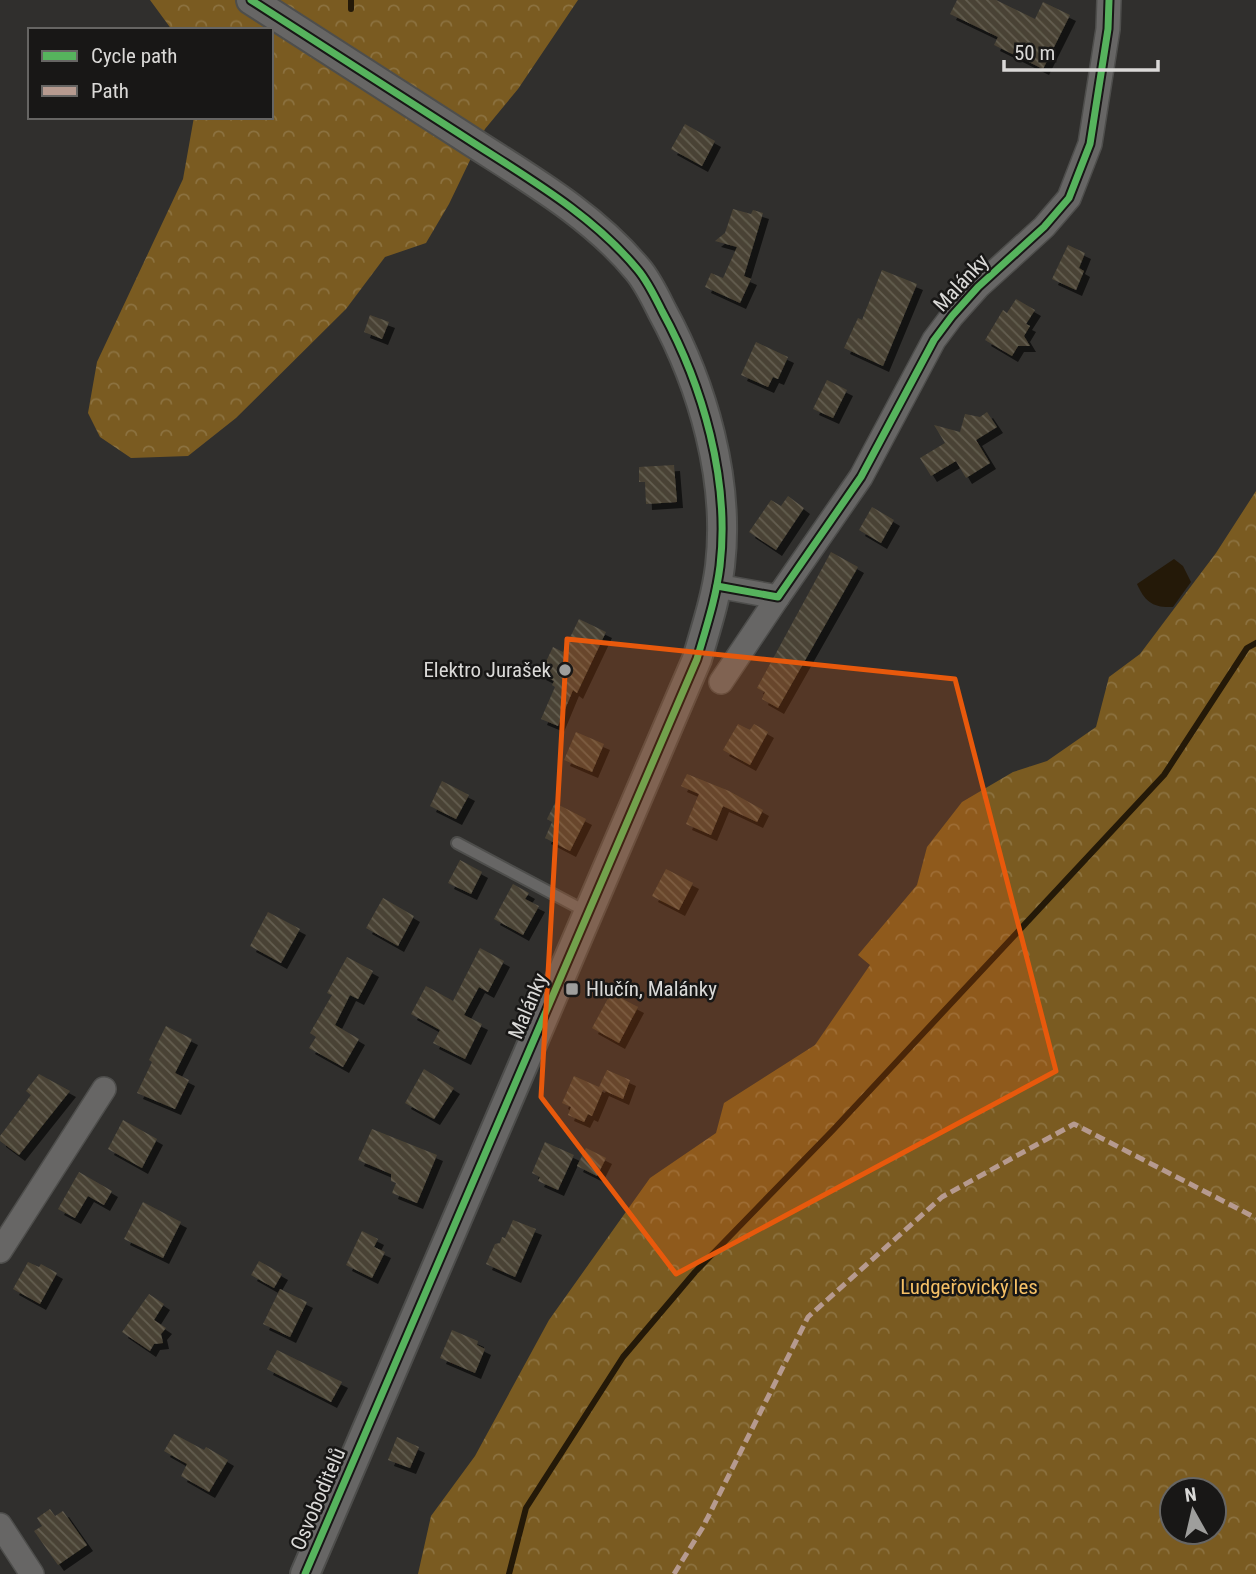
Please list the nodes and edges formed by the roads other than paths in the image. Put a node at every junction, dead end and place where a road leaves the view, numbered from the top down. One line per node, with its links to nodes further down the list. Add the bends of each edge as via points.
1 (251, 0): 3 (street, Malánky, via 554,195 612,243 646,282 678,342 704,414 718,474)
2 (1109, 0): 4 (street, Malánky, via 1090,144 1069,198 951,316 861,477)
3 (717, 586): 4 (street); 7 (street, Malánky, via 697,659)
4 (778, 597): 5 (street, Malánky)
5 (721, 682)
6 (457, 844): 7 (lane)
7 (587, 912): 10 (street, Malánky)
8 (104, 1089): 9 (street)
9 (0, 1251)
10 (363, 1437): 13 (street, Osvoboditelů)
11 (0, 1525): 12 (street)
12 (32, 1574)
13 (305, 1574)

